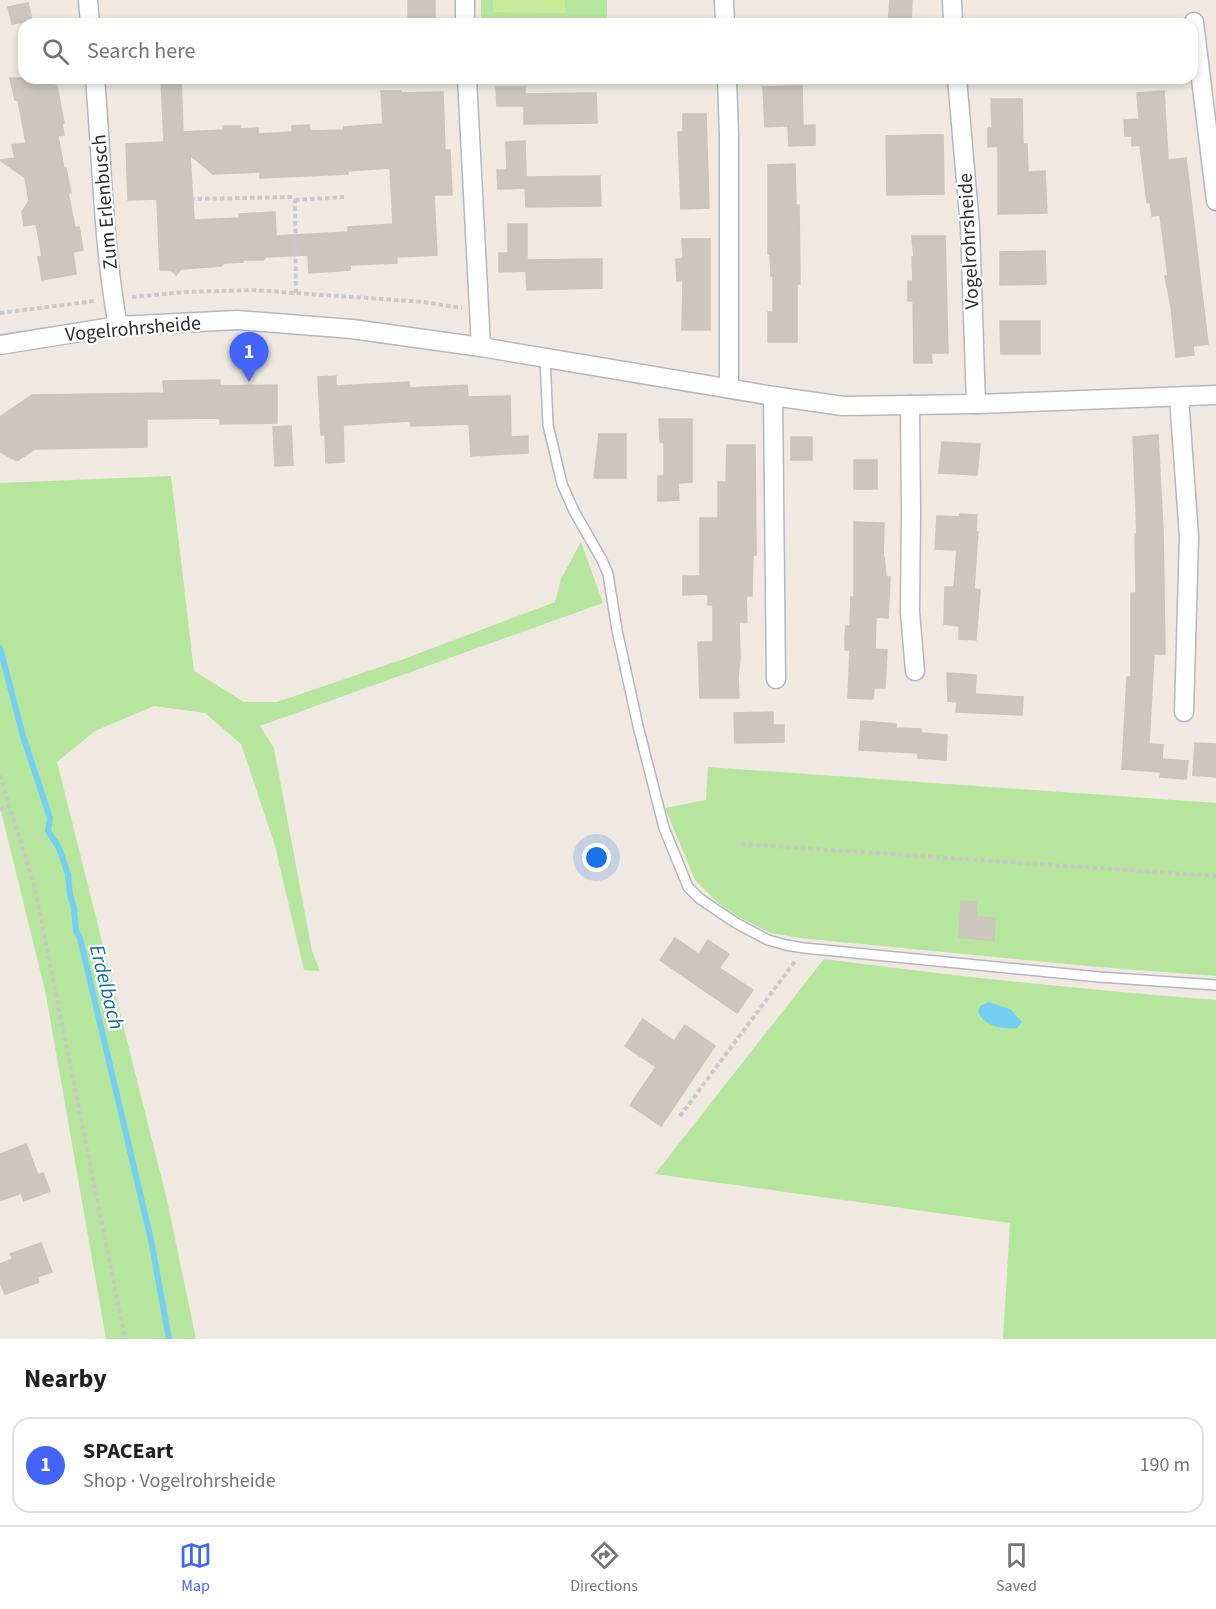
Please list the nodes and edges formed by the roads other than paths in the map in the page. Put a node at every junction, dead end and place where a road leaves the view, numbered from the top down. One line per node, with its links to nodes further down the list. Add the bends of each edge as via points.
1 (88, 0): 5 (street)
2 (465, 0): 6 (street)
3 (724, 0): 7 (street)
4 (952, 0): 8 (street)
5 (90, 18)
6 (465, 18)
7 (725, 18)
8 (953, 18)
9 (1198, 55): 14 (street)
10 (95, 84): 15 (street, Zum Erlenbusch, via 112,298)
11 (467, 84): 17 (street)
12 (727, 84): 19 (street)
13 (958, 84): 23 (street, Vogelrohrsheide, via 970,227)
14 (1216, 201)
15 (118, 326): 16 (street, Vogelrohrsheide); 17 (street, Vogelrohrsheide, via 237,320 352,329)
16 (0, 345)
17 (481, 347): 18 (street, Vogelrohrsheide)
18 (544, 357): 19 (street, Vogelrohrsheide); 28 (lane, via 548,425 562,484 608,574 638,726 664,828 688,887 699,898 736,923 786,945)
19 (729, 388): 21 (street, Vogelrohrsheide)
20 (1216, 395): 22 (street, Vogelrohrsheide)
21 (773, 396): 24 (street, Vogelrohrsheide, via 843,406); 26 (street)
22 (1179, 397): 23 (street, Vogelrohrsheide); 27 (street, via 1189,537)
23 (976, 404): 24 (street, Vogelrohrsheide)
24 (910, 405): 25 (street, via 910,612)
25 (915, 671)
26 (776, 679)
27 (1184, 712)
28 (1216, 985)

